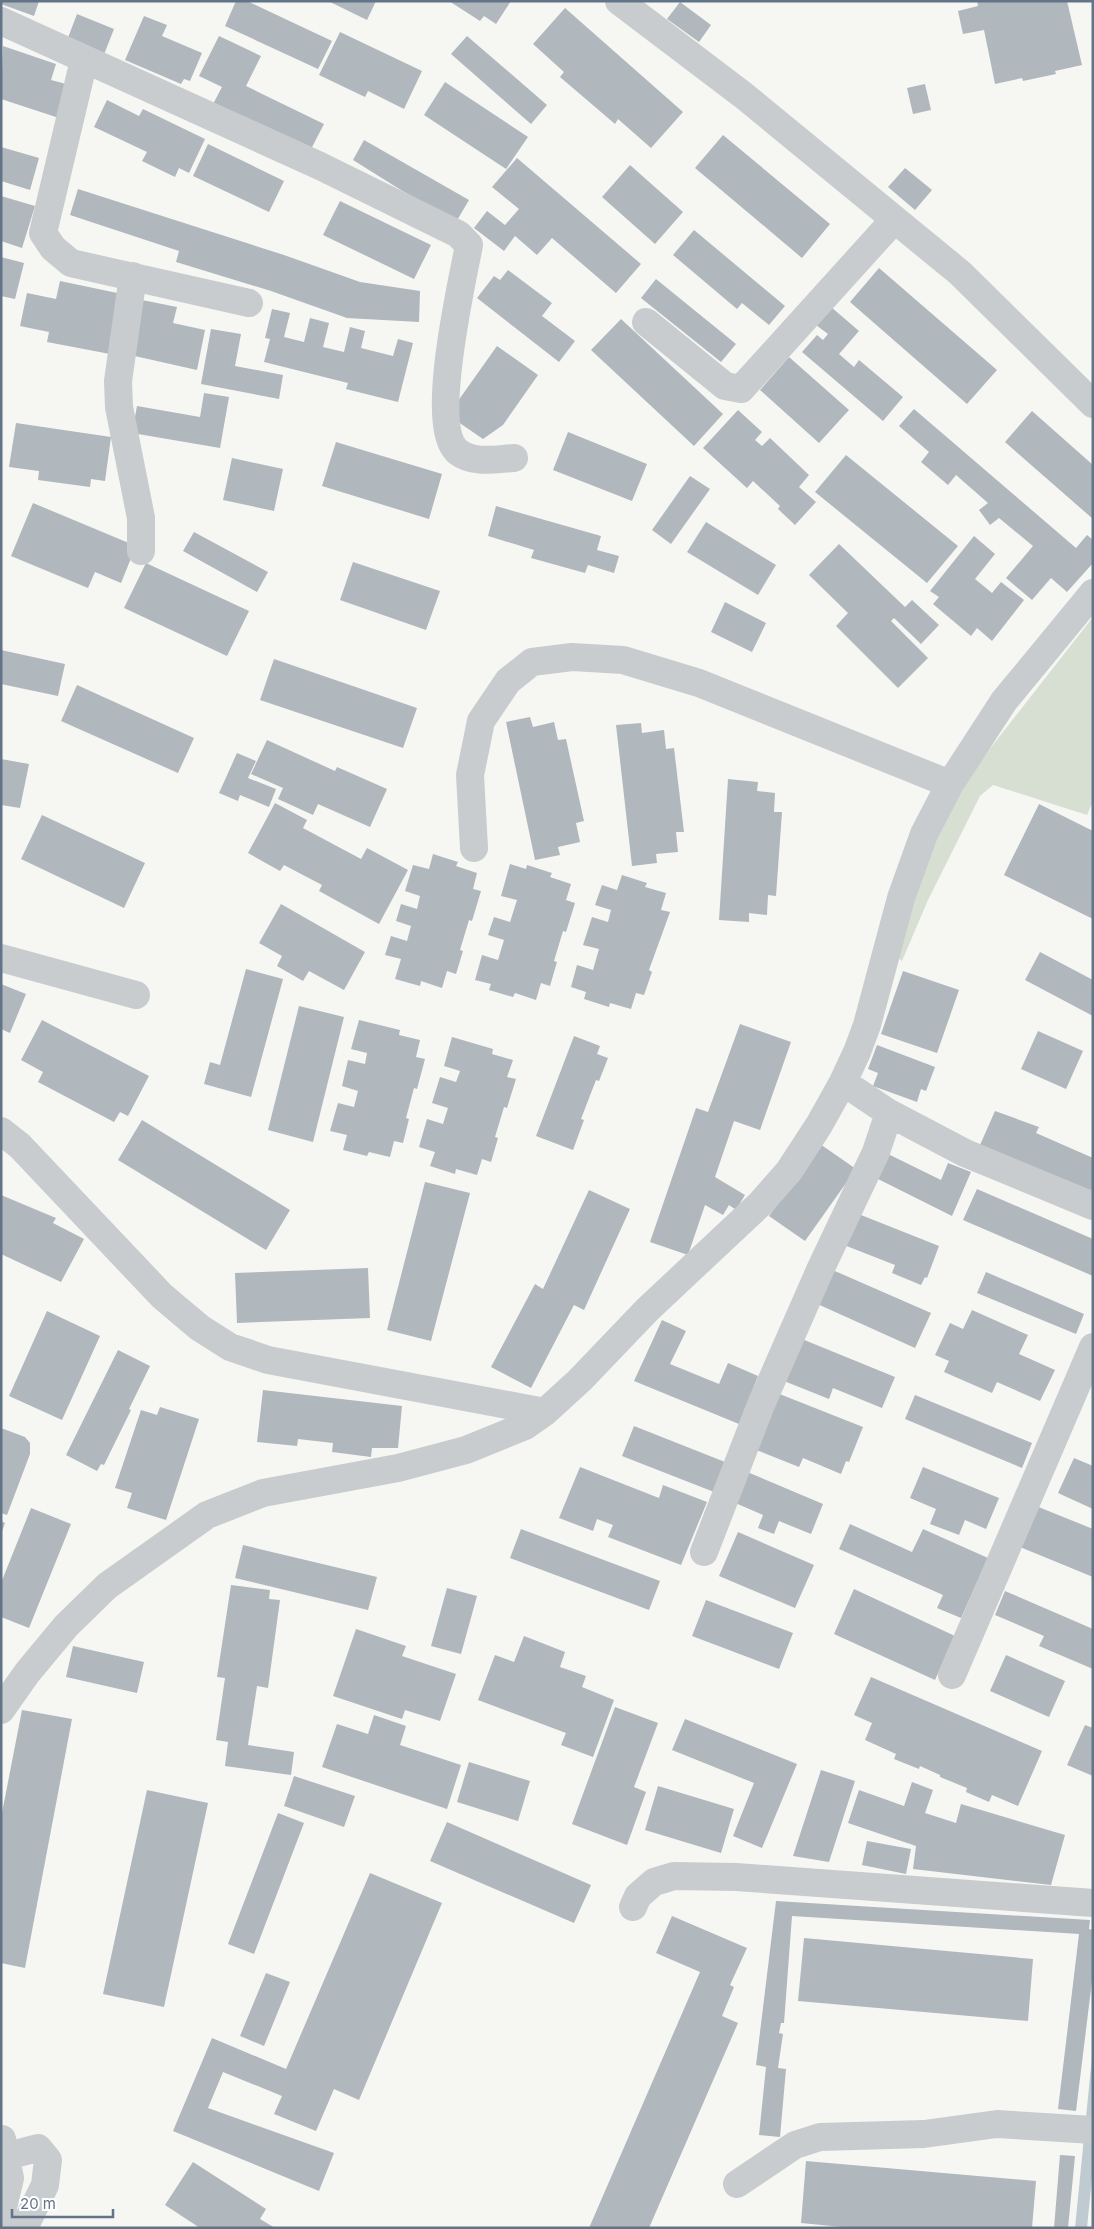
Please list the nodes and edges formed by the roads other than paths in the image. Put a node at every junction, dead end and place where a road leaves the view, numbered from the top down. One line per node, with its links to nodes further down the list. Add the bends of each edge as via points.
1 (619, 1): 4 (street, via 743,94)
2 (1, 21): 3 (street)
3 (84, 60): 5 (street, via 43,233 53,248 71,263); 9 (street, via 320,166 458,234 469,245 448,366 446,413 450,442 458,452 473,460)
4 (894, 220): 7 (street, via 741,389 725,386); 8 (street, via 960,273)
5 (133, 276): 6 (street); 10 (street, via 118,380 118,407 141,518)
6 (250, 303)
7 (646, 322)
8 (1093, 404)
9 (514, 458)
10 (142, 551)
11 (1093, 593): 12 (street, via 1004,701)
12 (950, 784): 13 (street, via 699,683 623,660 572,657 532,662 508,681 481,720 470,775); 16 (street, via 924,834 904,888 867,1026)
13 (474, 848)
14 (1, 958): 15 (street)
15 (136, 995)
16 (843, 1082): 17 (street); 21 (street, via 789,1171 760,1204)
17 (889, 1113): 19 (street, via 965,1153); 22 (street, via 876,1152 760,1407)
18 (1, 1131): 21 (street, via 27,1153 162,1296 200,1328 230,1347 268,1360)
19 (1093, 1206)
20 (1093, 1347): 23 (street)
21 (545, 1412): 24 (street, via 525,1426 466,1450 398,1468 263,1493 207,1515 107,1586 66,1626)
22 (704, 1552)
23 (952, 1675)
24 (1, 1710)
25 (1093, 1903): 26 (street, via 736,1877 674,1876 654,1882 638,1896)
26 (633, 1907)
27 (1086, 2129): 29 (street, via 997,2124 924,2134 820,2137 795,2145)
28 (4, 2147): 30 (street, via 10,2178); 31 (street, via 38,2148 48,2160 44,2186)
29 (737, 2184)
30 (1, 2216)
31 (24, 2228)

